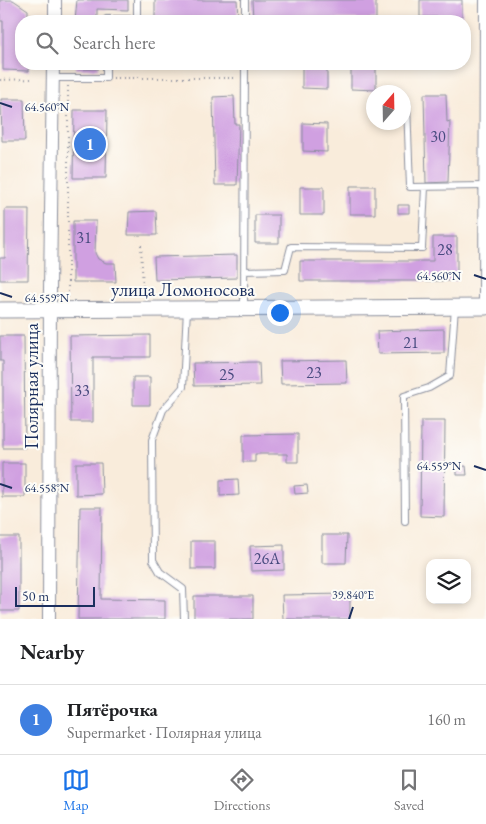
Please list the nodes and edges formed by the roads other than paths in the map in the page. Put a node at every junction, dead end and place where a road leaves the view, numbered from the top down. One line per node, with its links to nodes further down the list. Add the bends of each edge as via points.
1 (55, 0): 5 (street)
2 (137, 0): 6 (lane)
3 (245, 0): 7 (lane)
4 (486, 0): 12 (street)
5 (55, 15)
6 (137, 15)
7 (245, 15)
8 (53, 70): 11 (street, Полярная улица)
9 (106, 70): 11 (lane, via 106,78)
10 (245, 70): 17 (lane)
11 (53, 78): 23 (street, Полярная улица)
12 (486, 84): 13 (street)
13 (486, 109): 15 (street)
14 (408, 130): 16 (lane, via 410,187)
15 (486, 186): 16 (lane); 19 (street)
16 (425, 187): 17 (lane, via 422,248 291,247 285,270)
17 (244, 271): 21 (lane)
18 (455, 307): 19 (street, улица Ломоносова); 21 (street, улица Ломоносова); 24 (lane, via 450,376 429,388 404,396)
19 (486, 307)
20 (187, 309): 21 (street, улица Ломоносова); 23 (street, улица Ломоносова); 26 (lane, via 183,387 163,410 152,440 153,560 160,572 183,589)
21 (244, 309)
22 (0, 310): 23 (street, улица Ломоносова)
23 (50, 310): 25 (street, Полярная улица)
24 (405, 521)
25 (49, 619)
26 (184, 619)

